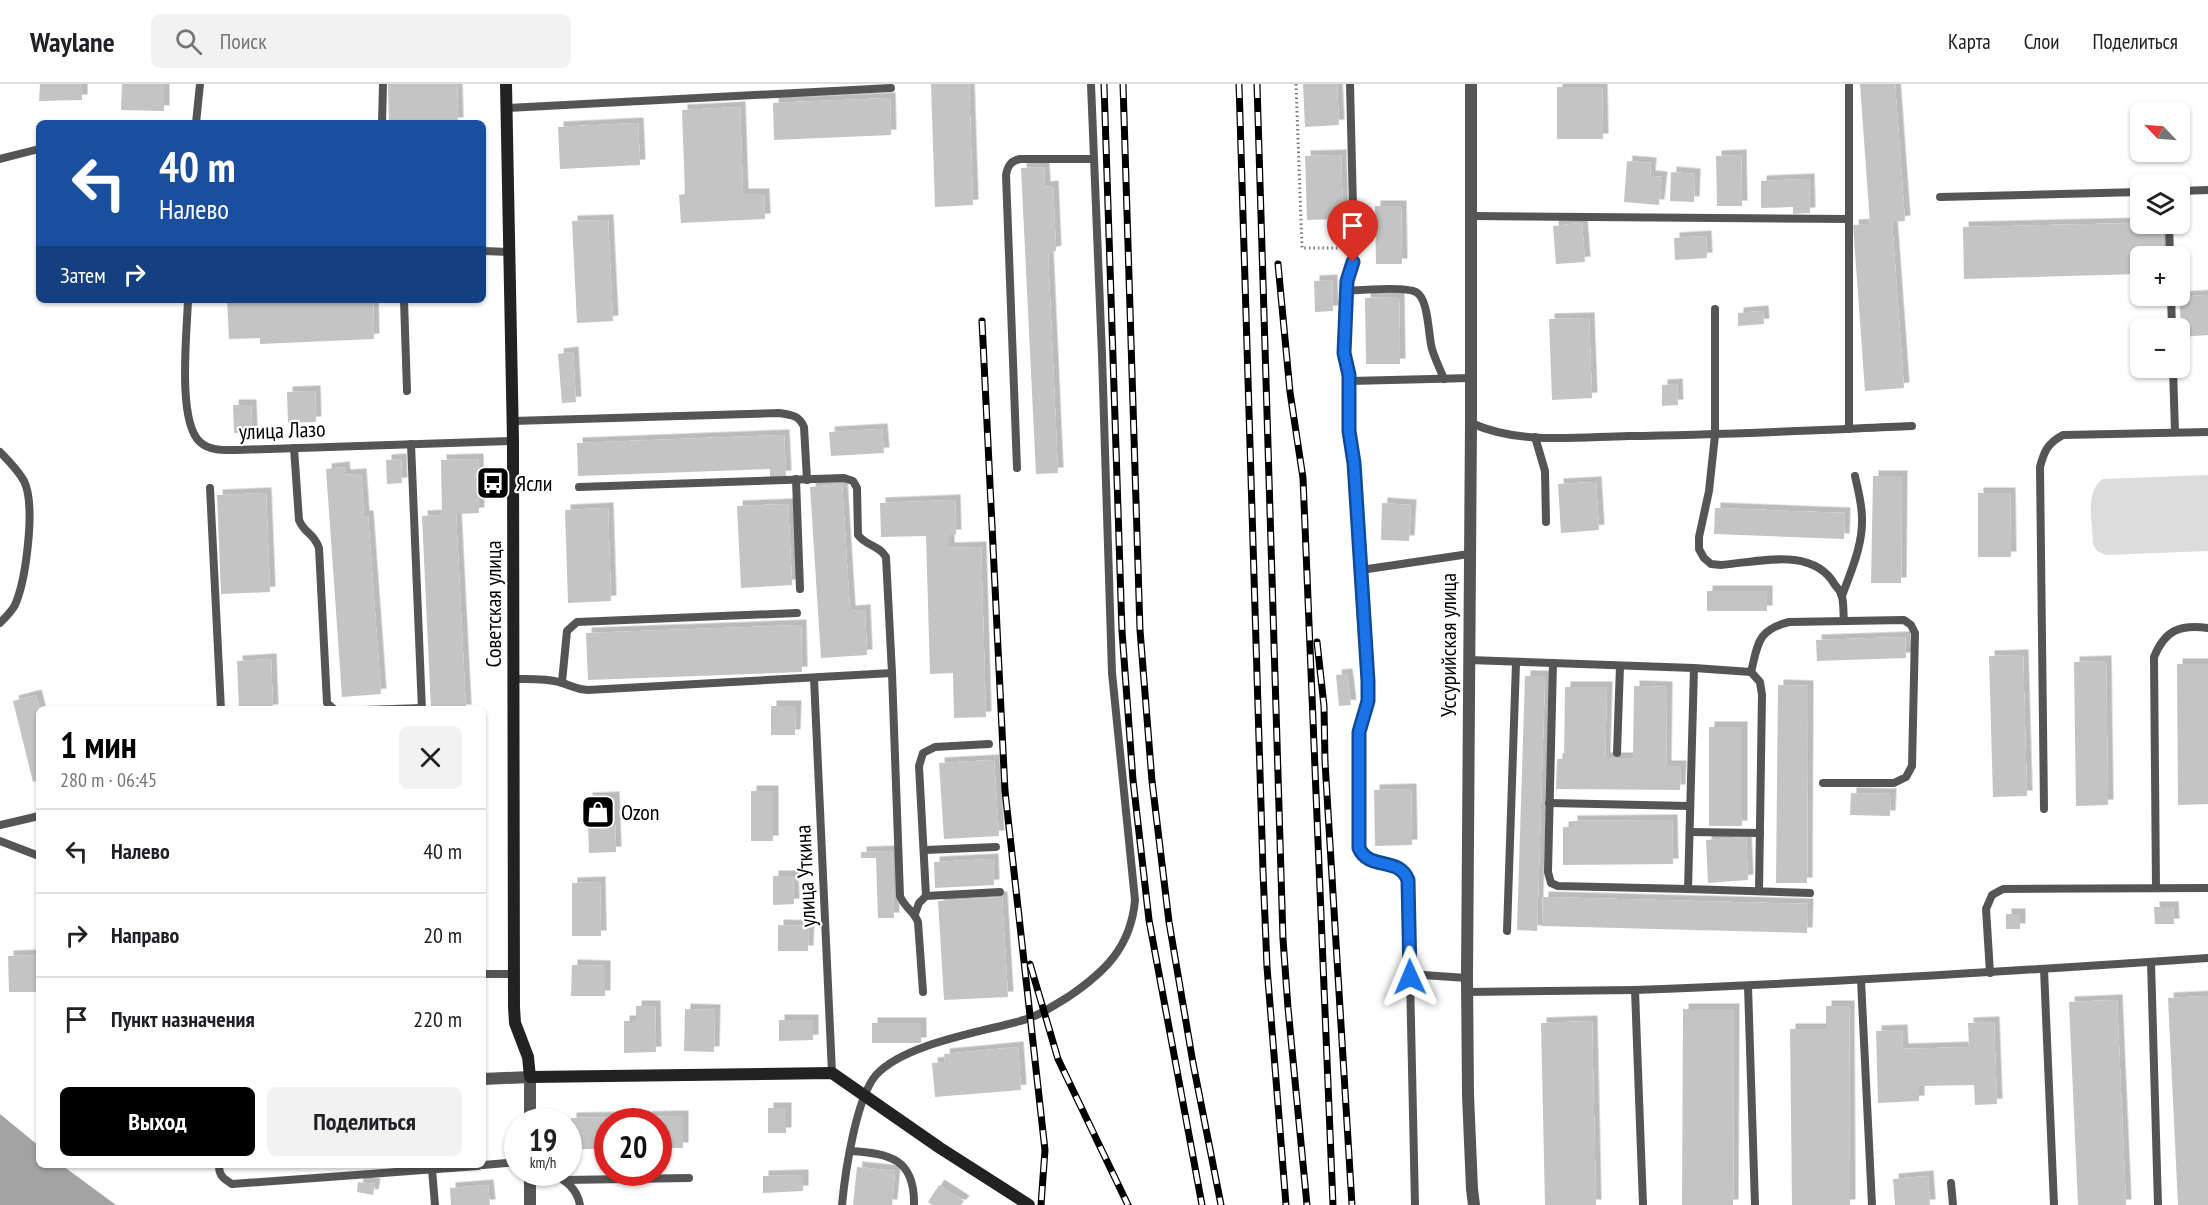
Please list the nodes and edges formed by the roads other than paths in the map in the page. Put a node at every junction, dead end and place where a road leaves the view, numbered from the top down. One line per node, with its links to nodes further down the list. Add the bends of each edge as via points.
1 (200, 84): 10 (lane)
2 (383, 84): 11 (lane)
3 (506, 84): 9 (main road, Советская улица)
4 (1091, 84): 14 (lane)
5 (1350, 84): 23 (lane, via 1354,248)
6 (1471, 84): 19 (street, Уссурийская улица)
7 (1849, 84): 20 (lane)
8 (891, 88): 9 (lane)
9 (507, 108): 22 (main road, Советская улица)
10 (196, 120)
11 (382, 120)
12 (36, 150): 13 (lane)
13 (0, 159)
14 (1094, 159): 44 (lane, via 1020,159 1013,161 1006,175); 111 (lane, via 1112,673 1135,900 1130,927 1118,953 1103,971 1057,1004 1022,1021 915,1051 881,1070)
15 (2208, 190): 16 (lane)
16 (2190, 191)
17 (2130, 192): 18 (lane)
18 (1940, 197)
19 (1472, 216): 20 (lane); 27 (street, Уссурийская улица)
20 (1849, 219): 35 (lane)
21 (486, 251): 22 (lane)
22 (509, 252): 32 (main road, Советская улица)
23 (1347, 291): 29 (lane, via 1416,292 1425,305 1432,349); 30 (lane, via 1344,353)
24 (188, 303): 42 (lane, улица Лазо, via 186,391 188,421 195,436 212,449)
25 (404, 303): 31 (lane)
26 (1715, 309): 38 (lane)
27 (1472, 378): 29 (lane); 33 (street, Уссурийская улица)
28 (2173, 378): 36 (lane)
29 (1444, 379): 30 (lane)
30 (1350, 381): 52 (lane, via 1349,431)
31 (407, 392)
32 (513, 421): 40 (main road, Советская улица); 47 (lane, via 795,415 804,427)
33 (1471, 423): 39 (lane, via 1508,436); 51 (street, Уссурийская улица)
34 (1912, 426): 35 (lane)
35 (1849, 429): 38 (lane)
36 (2175, 432): 37 (lane); 77 (lane, via 2063,435 2044,452 2040,467)
37 (2208, 432)
38 (1715, 435): 39 (lane); 54 (lane, via 1699,537 1704,558 1721,565 1782,560 1811,563 1832,579)
39 (1535, 437): 50 (lane, via 1545,471)
40 (513, 441): 41 (lane, улица Лазо); 67 (main road, Советская улица)
41 (411, 444): 42 (lane, улица Лазо); 71 (lane)
42 (294, 448): 70 (lane, via 299,520 302,529 316,537 320,548 327,703)
43 (0, 452): 57 (lane, via 24,482 29,520 25,569 15,606)
44 (1017, 468)
45 (1855, 476): 54 (lane, via 1862,528)
46 (796, 479): 47 (lane); 48 (lane); 53 (lane)
47 (807, 480): 65 (lane, via 844,478 853,481 857,488 858,535 886,557)
48 (579, 487)
49 (210, 488): 69 (lane)
50 (1546, 522)
51 (1469, 554): 52 (lane); 59 (street, Уссурийская улица)
52 (1361, 570): 101 (lane, via 1368,701 1359,732 1359,848 1367,858 1406,873)
53 (800, 589)
54 (1842, 596): 56 (lane)
55 (797, 613): 68 (lane, via 577,622 567,631)
56 (1844, 621): 64 (lane, via 1774,626 1764,633 1757,646); 74 (lane, via 1904,620 1915,633 1912,766 1906,777 1894,783)
57 (0, 622)
58 (2208, 628): 86 (lane, via 2190,626 2168,633 2154,657)
59 (1469, 660): 60 (lane); 102 (street, Уссурийская улица)
60 (1516, 663): 61 (lane); 94 (lane)
61 (1552, 663): 62 (lane); 75 (lane)
62 (1620, 666): 63 (lane); 73 (lane)
63 (1694, 668): 64 (lane); 76 (lane)
64 (1751, 672): 81 (lane, via 1760,682 1762,695)
65 (892, 673): 66 (lane); 93 (lane, via 900,896)
66 (814, 678): 68 (lane, via 588,690 574,689); 108 (lane, улица Уткина)
67 (514, 680): 68 (lane); 100 (main road, Советская улица)
68 (562, 682)
69 (221, 706)
70 (330, 706)
71 (422, 706)
72 (989, 744): 84 (lane, via 935,747 923,753 919,766)
73 (1617, 753)
74 (1823, 783)
75 (1549, 803): 76 (lane); 88 (lane, via 1551,883)
76 (1690, 806): 80 (lane)
77 (2044, 809)
78 (36, 817): 79 (lane)
79 (0, 825)
80 (1690, 832): 81 (lane); 88 (lane)
81 (1760, 833): 89 (lane)
82 (0, 841): 85 (lane)
83 (996, 847): 84 (lane)
84 (925, 850): 92 (lane)
85 (36, 855)
86 (2156, 888): 87 (lane); 98 (lane, via 2002,889 1992,895 1986,909)
87 (2208, 888)
88 (1688, 889): 89 (lane)
89 (1759, 891): 91 (lane)
90 (1000, 892): 92 (lane)
91 (1810, 893)
92 (926, 896): 93 (lane)
93 (915, 914): 106 (lane)
94 (1507, 931)
95 (2208, 958): 96 (lane)
96 (2151, 962): 97 (lane); 137 (lane)
97 (2044, 969): 98 (lane); 136 (lane)
98 (1990, 973): 103 (lane)
99 (486, 974): 100 (lane)
100 (514, 974): 109 (main road, Советская улица, via 515,1023 528,1057)
101 (1410, 977): 102 (lane); 130 (lane)
102 (1467, 978): 107 (street, Уссурийская улица)
103 (1861, 980): 104 (lane); 134 (lane)
104 (1748, 986): 105 (lane); 133 (lane)
105 (1635, 990): 107 (lane); 132 (lane)
106 (923, 992)
107 (1467, 992): 131 (street, Уссурийская улица)
108 (832, 1073): 109 (main road); 111 (main road)
109 (530, 1077): 110 (street); 112 (street, Советская улица)
110 (486, 1079)
111 (864, 1095): 113 (lane); 129 (main road)
112 (530, 1108)
113 (850, 1151): 127 (lane); 128 (lane, via 880,1153 896,1160 908,1172)
114 (504, 1163): 115 (lane)
115 (486, 1165)
116 (219, 1168): 118 (lane, via 224,1179 232,1184)
117 (447, 1168): 118 (lane)
118 (432, 1169): 124 (lane)
119 (689, 1178): 120 (lane)
120 (582, 1180)
121 (1951, 1183): 135 (lane)
122 (530, 1186): 125 (street)
123 (570, 1186): 126 (lane)
124 (435, 1205)
125 (530, 1205)
126 (580, 1205)
127 (842, 1205)
128 (914, 1205)
129 (1029, 1205)
130 (1415, 1205)
131 (1474, 1205)
132 (1643, 1205)
133 (1755, 1205)
134 (1872, 1205)
135 (1953, 1205)
136 (2054, 1205)
137 (2158, 1205)

